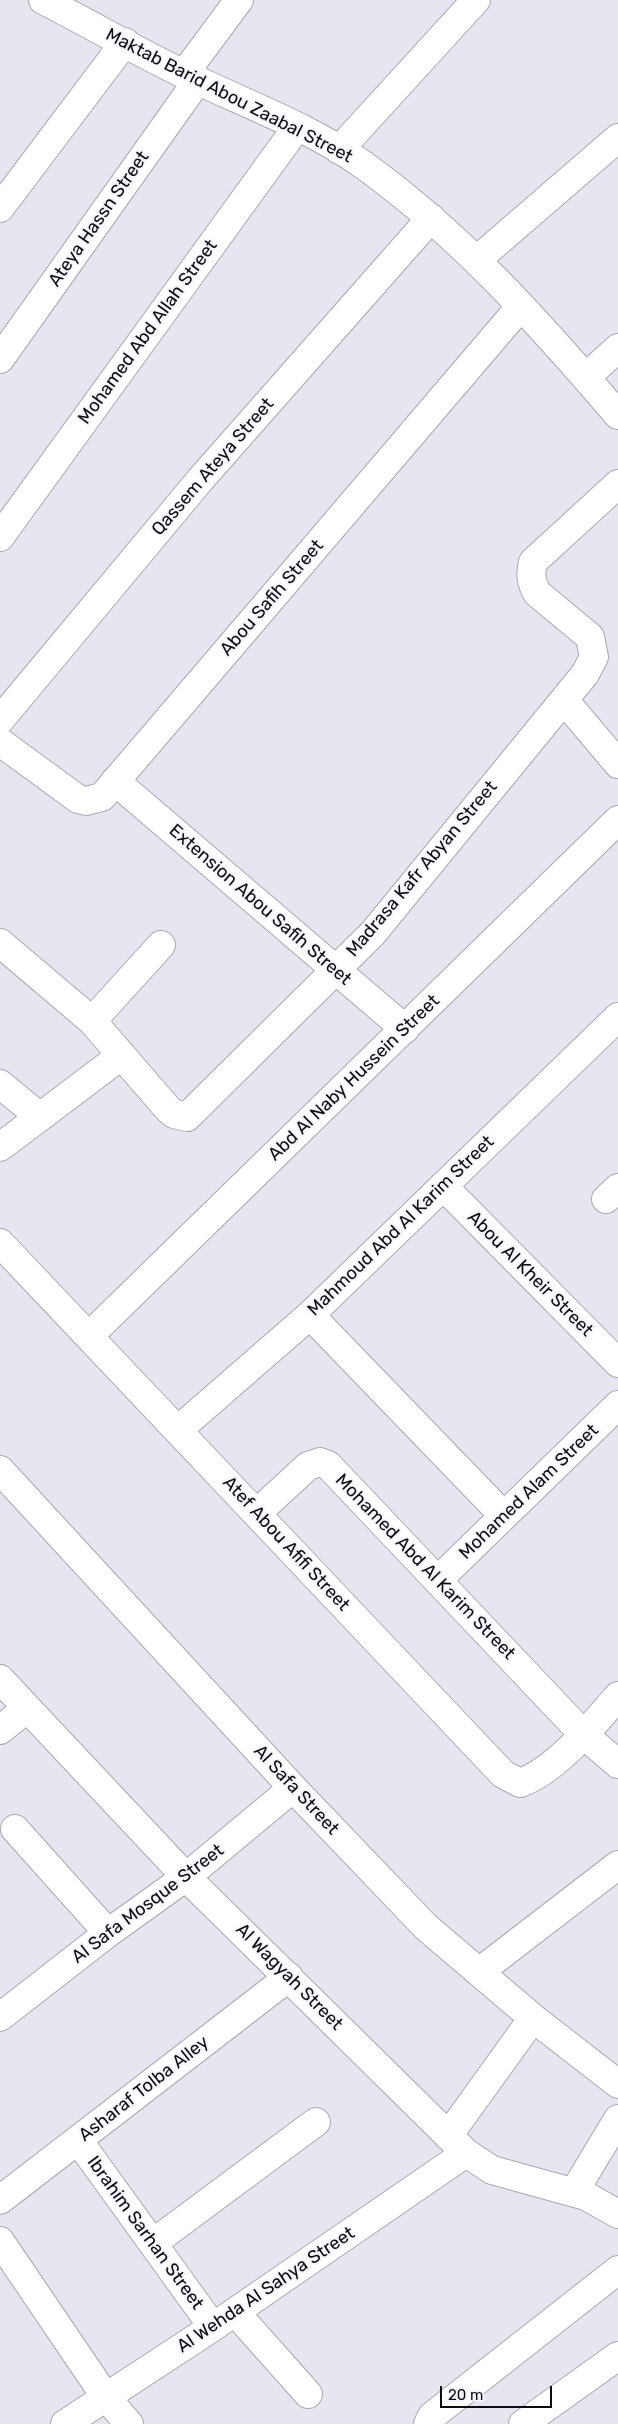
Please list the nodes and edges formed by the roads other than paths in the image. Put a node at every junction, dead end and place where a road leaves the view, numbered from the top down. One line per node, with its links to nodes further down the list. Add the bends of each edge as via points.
1 (43, 0): 4 (street, Maktab Barid Abou Zaabal Street)
2 (240, 0): 5 (street, Ateya Hassn Street)
3 (476, 0): 8 (street)
4 (124, 42): 5 (street, Maktab Barid Abou Zaabal Street); 9 (street)
5 (191, 77): 6 (street, Maktab Barid Abou Zaabal Street); 14 (street, Ateya Hassn Street)
6 (296, 127): 8 (street, Maktab Barid Abou Zaabal Street); 18 (street, Mohamed Abd Allah Street)
7 (618, 138): 11 (street)
8 (339, 150): 10 (street, Maktab Barid Abou Zaabal Street, via 362,164)
9 (0, 208)
10 (430, 218): 11 (street, Maktab Barid Abou Zaabal Street); 20 (street, Qassem Ateya Street, via 200,480)
11 (478, 259): 12 (street, Maktab Barid Abou Zaabal Street)
12 (521, 306): 15 (street, Maktab Barid Abou Zaabal Street); 23 (street, Abou Safih Street)
13 (618, 348): 15 (street)
14 (0, 359)
15 (586, 377): 16 (street, Maktab Barid Abou Zaabal Street)
16 (618, 415)
17 (618, 484): 19 (street, Madrasa Kafr Abyan Street, via 533,562 531,569 533,586 590,637 594,646 590,666)
18 (0, 537)
19 (564, 700): 22 (street); 27 (street, Madrasa Kafr Abyan Street, via 372,932)
20 (0, 720)
21 (0, 742): 23 (street, Abou Safih Street, via 78,799 86,801 102,797)
22 (618, 764)
23 (115, 781): 27 (street, Extension Abou Safih Street)
24 (618, 820): 30 (street, Abd Al Naby Hussein Street)
25 (0, 943): 29 (street, Madrasa Kafr Abyan Street)
26 (161, 945): 29 (street)
27 (336, 969): 30 (street, Extension Abou Safih Street); 31 (street, Madrasa Kafr Abyan Street, via 187,1117 168,1110)
28 (618, 1017): 35 (street, Mahmoud Abd Al Karim Street)
29 (92, 1021): 31 (street, Madrasa Kafr Abyan Street)
30 (405, 1029): 38 (street, Abd Al Naby Hussein Street)
31 (122, 1056): 33 (street)
32 (0, 1084): 33 (street)
33 (40, 1117): 34 (street)
34 (0, 1147)
35 (443, 1186): 37 (street, Mahmoud Abd Al Karim Street); 39 (street, Abou Al Kheir Street)
36 (0, 1243): 38 (street, Atef Abou Afifi Street)
37 (310, 1315): 41 (street, Mahmoud Abd Al Karim Street); 44 (street)
38 (89, 1336): 41 (street, Atef Abou Afifi Street)
39 (618, 1363)
40 (618, 1405): 44 (street, Mohamed Alam Street)
41 (178, 1430): 43 (street, Atef Abou Afifi Street)
42 (0, 1470): 52 (street, Al Safa Street)
43 (257, 1513): 45 (street, Mohamed Abd Al Karim Street, via 308,1466 320,1462 328,1465); 50 (street, Atef Abou Afifi Street, via 503,1774 520,1783 533,1778)
44 (504, 1516): 45 (street, Mohamed Alam Street)
45 (439, 1580): 50 (street, Mohamed Abd Al Karim Street)
46 (0, 1679): 48 (street, Al Wagyah Street)
47 (618, 1696): 50 (street, Atef Abou Afifi Street)
48 (26, 1709): 49 (street); 55 (street, Al Wagyah Street)
49 (0, 1730)
50 (584, 1735): 51 (street, Mohamed Abd Al Karim Street)
51 (618, 1764)
52 (294, 1788): 55 (street, Al Safa Mosque Street); 57 (street, Al Safa Street, via 426,1926)
53 (15, 1829): 56 (street)
54 (618, 1864): 57 (street)
55 (186, 1877): 56 (street, Al Safa Mosque Street); 58 (street, Al Wagyah Street)
56 (108, 1933): 59 (street, Al Safa Mosque Street)
57 (479, 1972): 60 (street, Al Safa Street)
58 (289, 1977): 64 (street, Asharaf Tolba Alley); 65 (street, Al Wagyah Street)
59 (4, 2005)
60 (533, 2018): 61 (street, Al Safa Street); 65 (street, Al Wehda Al Sahya Street)
61 (618, 2084)
62 (618, 2119): 66 (street)
63 (316, 2122): 70 (street)
64 (78, 2140): 67 (street, Asharaf Tolba Alley); 70 (street, Ibrahim Sarhan Street)
65 (457, 2145): 66 (street, Al Wagyah Street, via 492,2170); 72 (street, Al Wehda Al Sahya Street)
66 (574, 2192): 68 (street, Al Wagyah Street)
67 (0, 2200)
68 (618, 2214)
69 (0, 2241): 76 (street)
70 (153, 2243): 73 (street, Ibrahim Sarhan Street)
71 (618, 2270): 79 (street, via 432,2416)
72 (235, 2312): 73 (street, Al Wehda Al Sahya Street); 75 (street)
73 (212, 2327): 76 (street, Al Wehda Al Sahya Street)
74 (618, 2356): 80 (street)
75 (308, 2394)
76 (105, 2396): 77 (street, Al Wehda Al Sahya Street); 78 (street)
77 (65, 2424)
78 (129, 2424)
79 (428, 2424)
80 (523, 2424)

